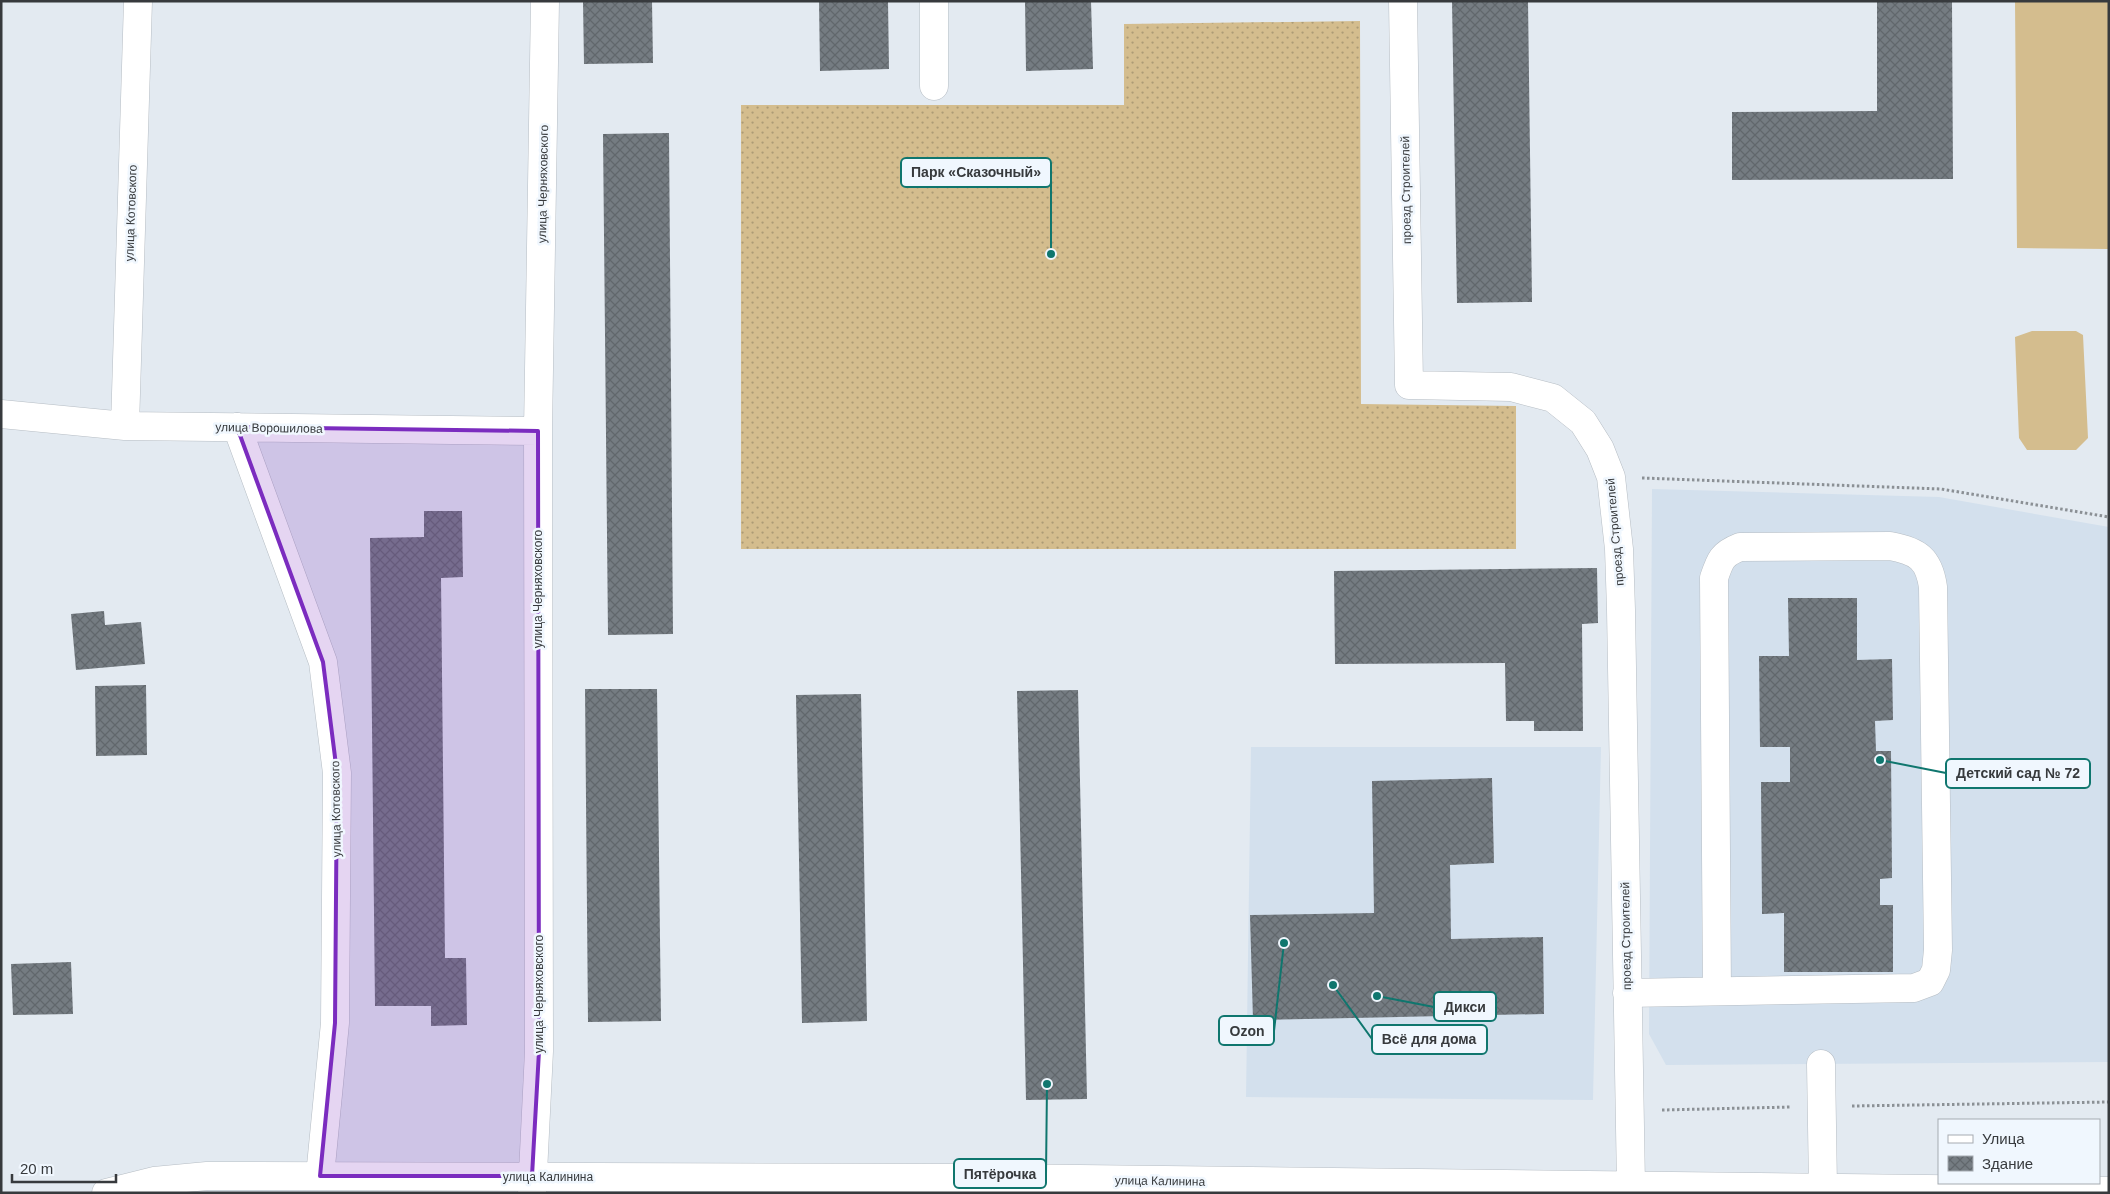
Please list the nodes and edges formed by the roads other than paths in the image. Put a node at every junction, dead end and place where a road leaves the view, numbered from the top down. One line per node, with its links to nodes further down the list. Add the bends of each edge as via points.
1 (138, 1): 7 (street, улица Котовского)
2 (545, 1): 9 (street, улица Черняховского)
3 (934, 1): 5 (street)
4 (1402, 1): 11 (street, проезд Строителей, via 1409,385 1510,387 1553,398 1583,422 1600,449 1611,477 1621,601)
5 (934, 86)
6 (1, 414): 7 (street, улица Ворошилова)
7 (125, 426): 8 (street, улица Ворошилова)
8 (237, 427): 9 (street, улица Ворошилова); 13 (street, улица Котовского, via 323,662 337,772 335,1023)
9 (538, 431): 14 (street, улица Черняховского, via 539,1051)
10 (1717, 991): 10 (street, via 1914,988 1930,982 1936,970 1933,587 1930,569 1920,557 1906,549 1890,546 1740,547 1719,561 1714,578); 11 (street)
11 (1627, 993): 16 (street, проезд Строителей)
12 (1821, 1064): 17 (street)
13 (320, 1176): 14 (street, улица Калинина); 20 (street, улица Калинина, via 207,1176 154,1181)
14 (532, 1185): 15 (street, улица Калинина); 21 (street)
15 (992, 1185): 18 (street, улица Калинина)
16 (1631, 1185): 17 (street, улица Калинина); 18 (street, улица Калинина)
17 (1823, 1187): 19 (street, улица Калинина)
18 (1491, 1188)
19 (2109, 1191)
20 (106, 1193)
21 (509, 1193)

